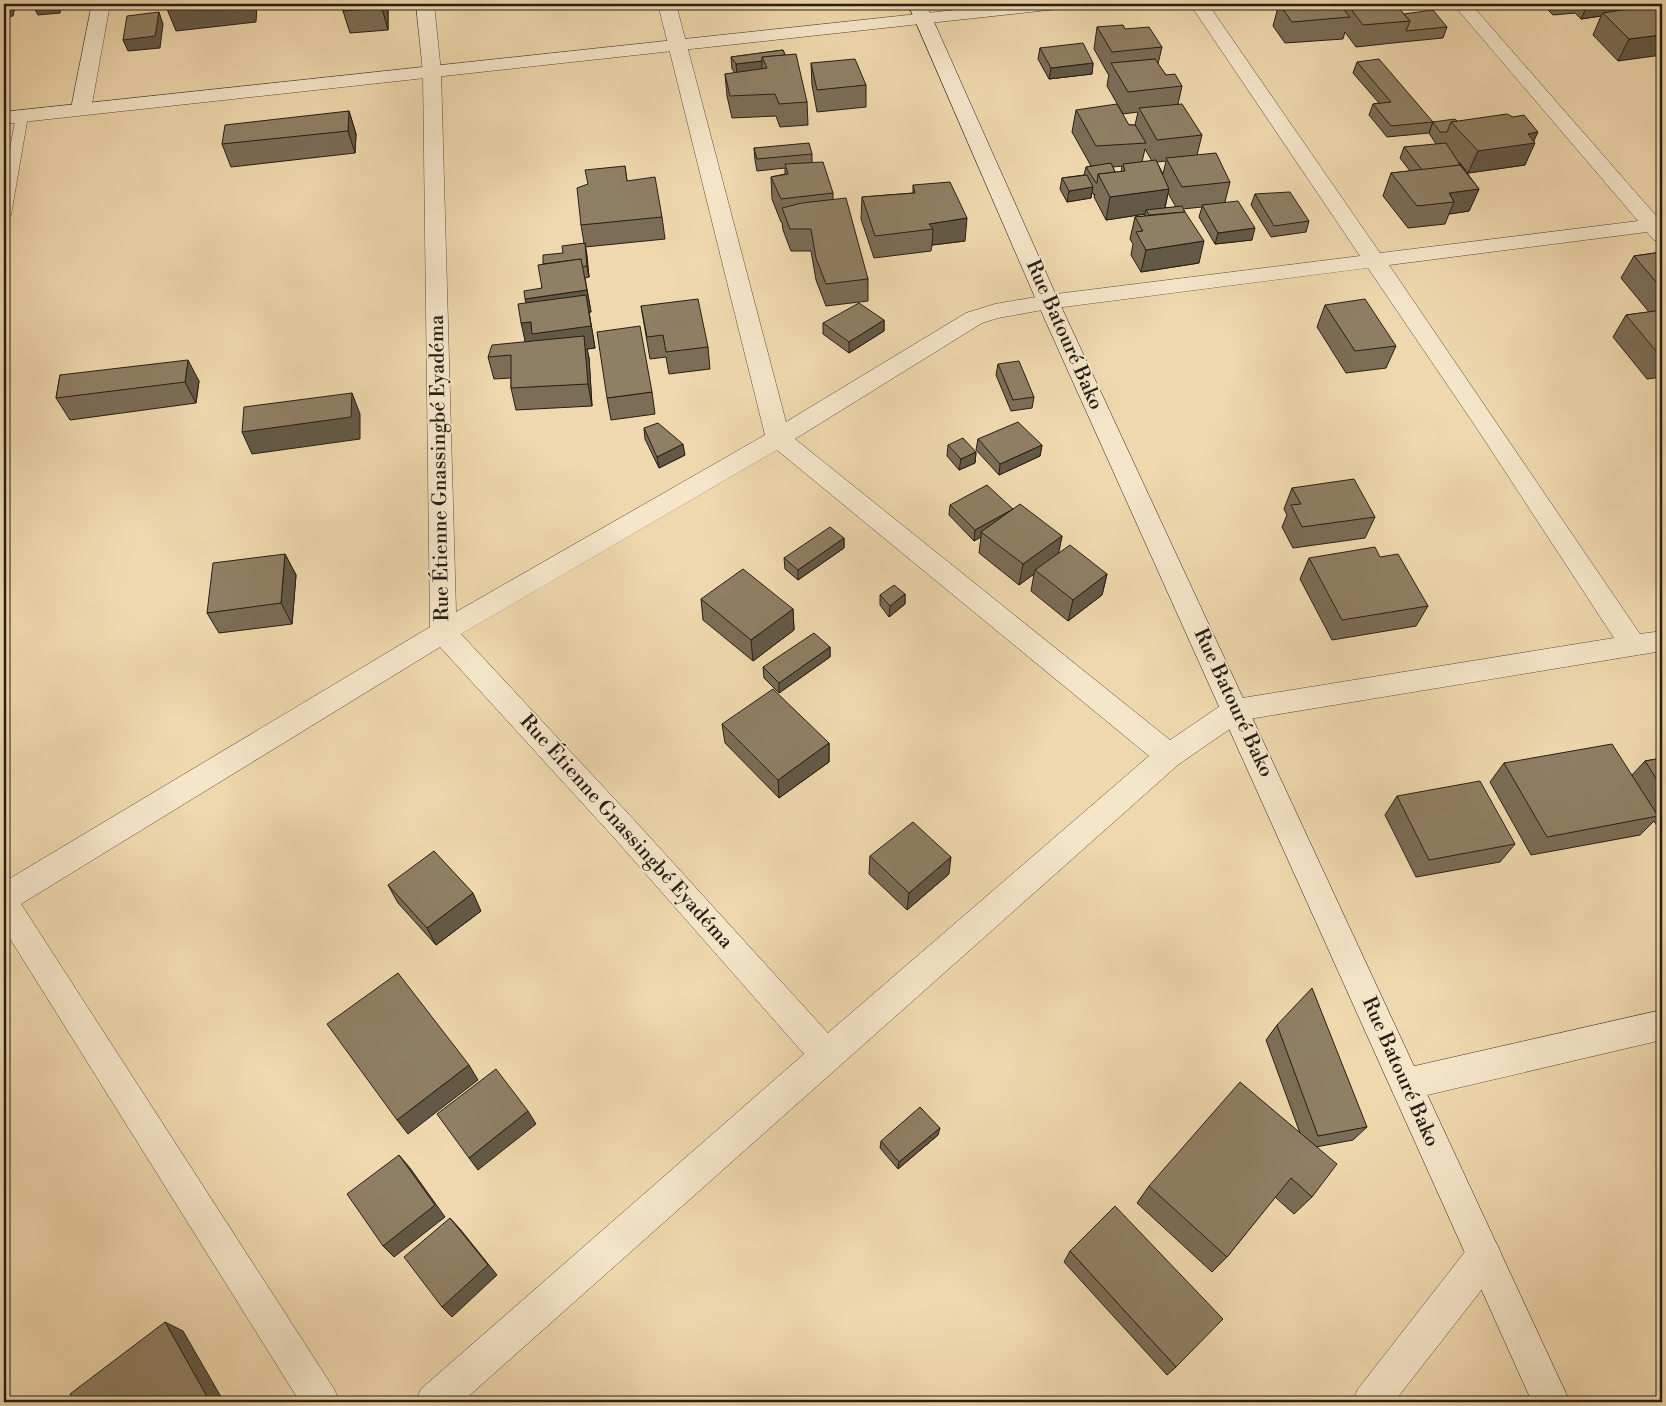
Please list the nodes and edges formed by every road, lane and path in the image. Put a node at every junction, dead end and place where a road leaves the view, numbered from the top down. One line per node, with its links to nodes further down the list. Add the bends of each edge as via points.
1 (101, 4): 10 (street)
2 (425, 4): 9 (street, Rue Étienne Gnassingbé Eyadéma)
3 (667, 4): 8 (street)
4 (1058, 4): 7 (street)
5 (1199, 4): 14 (street)
6 (1462, 4): 13 (street)
7 (920, 11): 8 (street); 15 (street, Rue Batouré Bako)
8 (678, 45): 9 (street); 16 (street)
9 (432, 72): 10 (street); 17 (street, Rue Étienne Gnassingbé Eyadéma)
10 (81, 109): 11 (street)
11 (13, 117): 12 (lane)
12 (4, 215)
13 (1659, 228): 14 (street)
14 (1374, 261): 15 (street); 19 (street)
15 (1048, 302): 16 (street, via 974,318); 20 (street, Rue Batouré Bako)
16 (778, 438): 17 (street); 21 (street)
17 (443, 632): 22 (street); 25 (street, Rue Étienne Gnassingbé Eyadéma)
18 (1662, 641): 19 (street)
19 (1633, 646): 20 (street)
20 (1236, 710): 21 (street); 26 (street, Rue Batouré Bako)
21 (1169, 756): 25 (street)
22 (4, 898)
23 (4, 903): 28 (street)
24 (1662, 1024): 26 (street)
25 (827, 1055): 29 (street)
26 (1406, 1084): 27 (street, Rue Batouré Bako)
27 (1484, 1257): 30 (street); 31 (street, Rue Batouré Bako)
28 (321, 1402)
29 (434, 1402)
30 (1371, 1402)
31 (1551, 1402)

